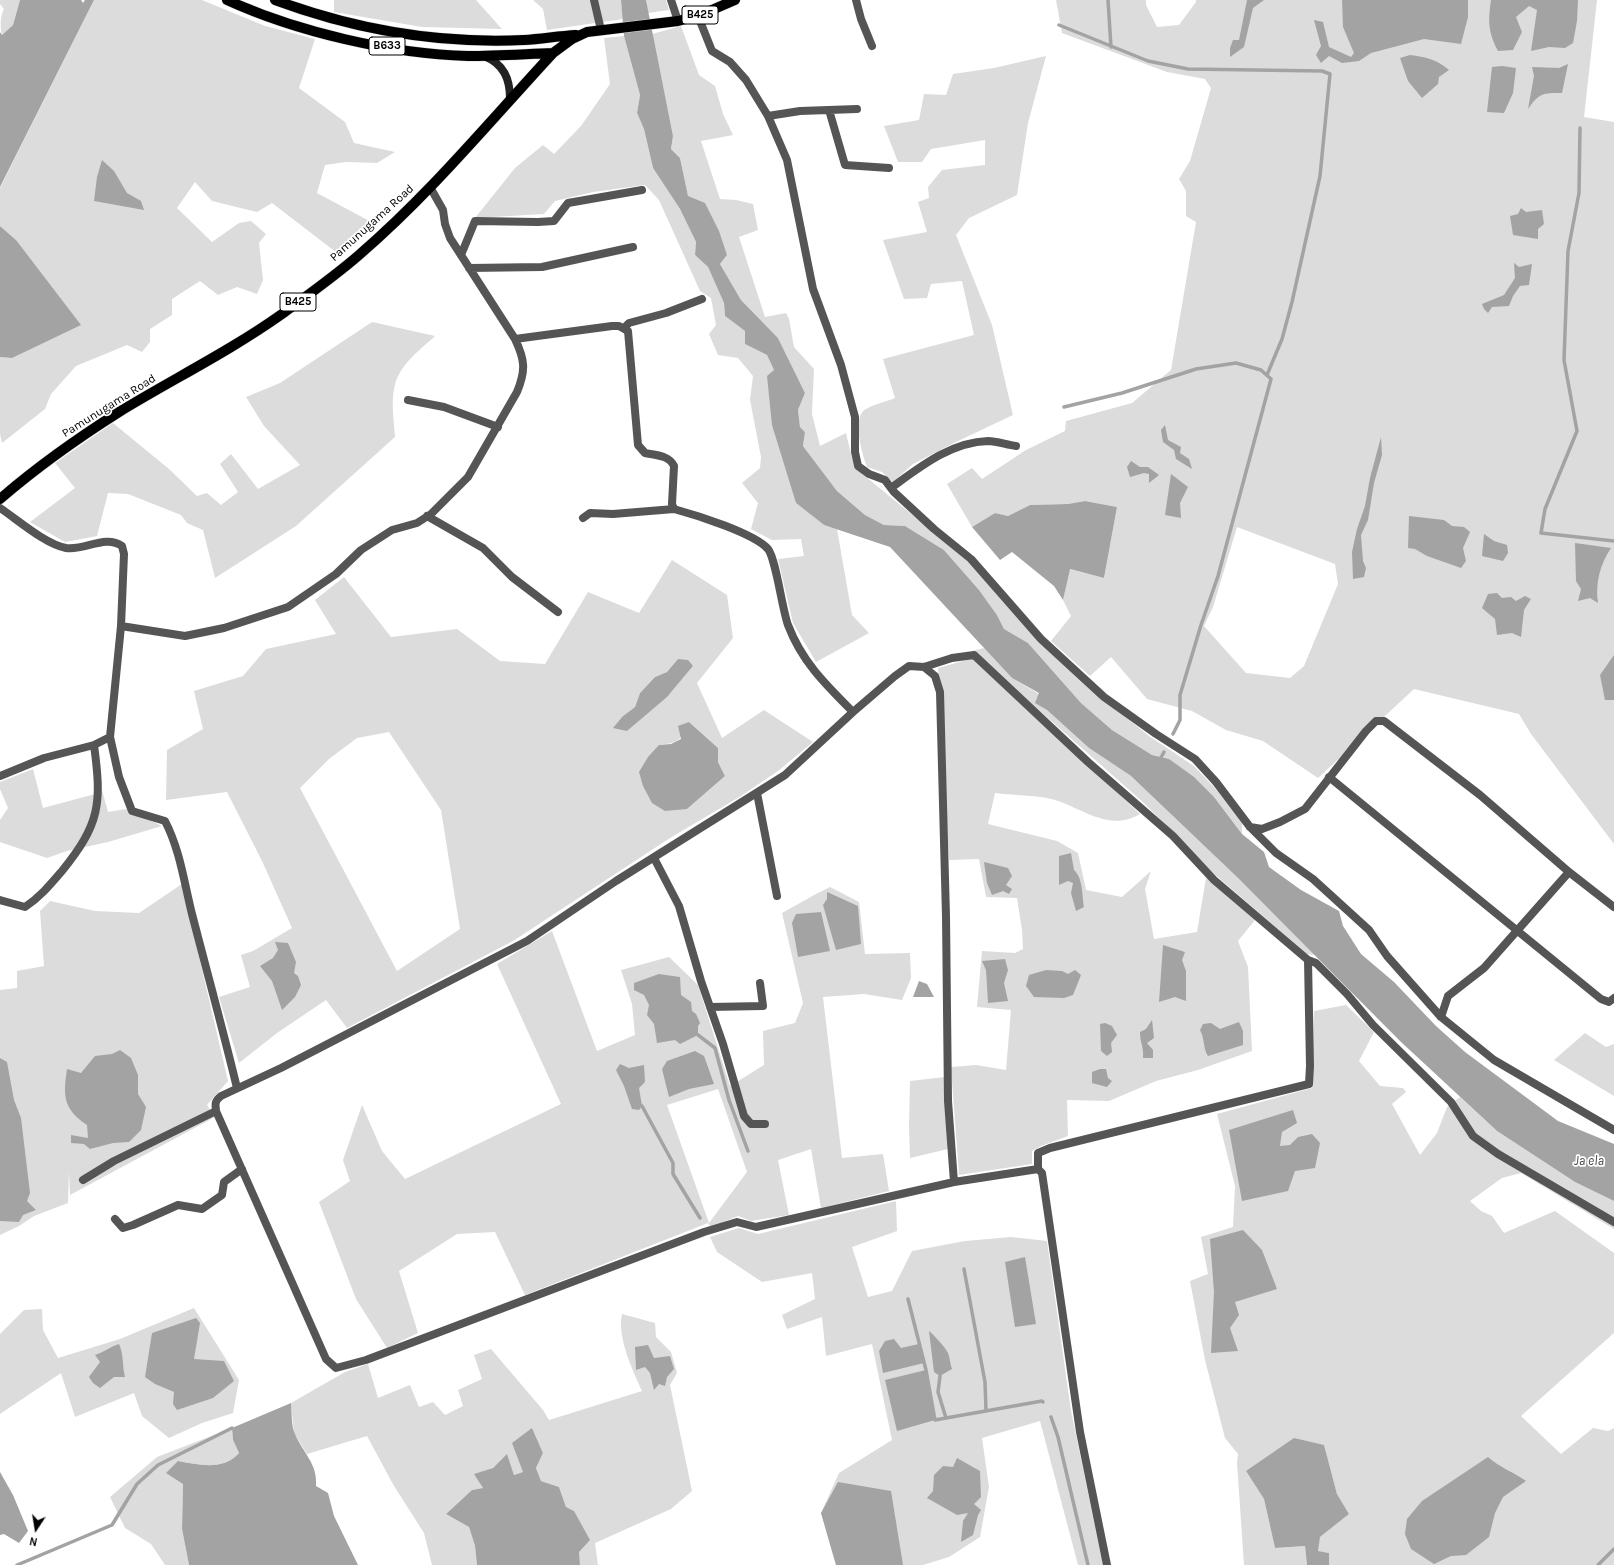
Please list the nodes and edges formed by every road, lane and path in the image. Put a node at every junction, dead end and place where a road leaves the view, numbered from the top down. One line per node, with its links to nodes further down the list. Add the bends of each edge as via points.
1 (228, 0): 14 (main road, B633, via 274,18 365,43 441,54)
2 (275, 0): 11 (main road, B633, via 356,26 414,37 490,41)
3 (594, 0): 10 (street)
4 (671, 0): 9 (street)
5 (735, 0): 7 (main road, Pamunugama Road / B425)
6 (856, 0): 12 (street)
7 (719, 3): 8 (main road, Pamunugama Road / B425)
8 (698, 16): 9 (main road, Pamunugama Road / B425); 18 (street, via 712,51 730,62 746,80)
9 (678, 21): 10 (main road, Pamunugama Road / B425)
10 (601, 30): 11 (main road, Pamunugama Road / B425)
11 (579, 35): 13 (main road, Pamunugama Road / B425)
12 (872, 46)
13 (553, 53): 14 (main road, B633); 15 (main road, Pamunugama Road / B425)
14 (481, 55): 15 (main road, via 493,60 503,70 508,81)
15 (510, 99): 20 (main road, Pamunugama Road / B425)
16 (829, 110): 17 (street); 18 (street); 19 (street, via 845,165)
17 (856, 110)
18 (768, 116): 31 (street, via 788,167 813,289 842,365 849,392 855,416 855,452 858,466 869,474 885,480)
19 (889, 168)
20 (430, 186): 23 (street, via 443,210 450,238); 32 (main road, Pamunugama Road / B425, via 359,255 282,314 225,351 118,413 26,476)
21 (642, 190): 23 (street, via 568,203 554,221 475,221)
22 (632, 247): 24 (street, via 542,267)
23 (461, 255): 24 (street)
24 (469, 268): 27 (street)
25 (702, 299): 26 (street, via 666,313 629,323)
26 (624, 328): 27 (street, via 612,326); 34 (street, via 629,336 638,445 644,453 672,461)
27 (515, 339): 29 (street, via 523,356 522,380)
28 (408, 400): 29 (street, via 444,407)
29 (498, 427): 35 (street, via 468,477)
30 (1016, 446): 31 (street, via 989,441 958,446 917,469)
31 (892, 488): 46 (street, via 934,529 971,559 1041,639 1088,683 1156,734 1195,759)
32 (0, 499)
33 (0, 508): 38 (street, via 46,539 66,548 106,542 116,542 122,546 124,554)
34 (674, 509): 36 (street, via 613,514 590,513); 40 (street, via 756,539 768,550 784,613 795,640 817,676)
35 (427, 516): 37 (street, via 483,548 512,577); 38 (street, via 417,523 392,530 361,550 336,574 288,607 224,628 185,636)
36 (583, 518)
37 (558, 612)
38 (120, 626): 41 (street)
39 (924, 667): 40 (street, via 910,666); 53 (street, via 952,658 974,655 1088,762 1174,836 1214,880); 65 (street, via 936,676 940,692 948,1101)
40 (853, 712): 45 (street, via 785,775)
41 (110, 737): 42 (street); 58 (street, via 119,777 132,811 165,821 170,831 185,879)
42 (94, 745): 43 (street, via 44,758); 50 (street, via 98,777 97,808 91,829 40,898 25,907)
43 (0, 776)
44 (1330, 777): 46 (street, via 1305,808 1262,829); 48 (street, via 1376,720 1384,721 1480,795); 52 (street)
45 (757, 793): 47 (street); 49 (street)
46 (1250, 827): 57 (street, via 1276,853 1313,879 1368,930)
47 (654, 858): 56 (street, via 679,906); 58 (street, via 527,941 281,1068)
48 (1569, 872): 51 (street); 52 (street)
49 (777, 896)
50 (0, 900)
51 (1614, 907)
52 (1518, 932): 55 (street, via 1601,999 1608,1002); 57 (street, via 1484,968 1448,996)
53 (1308, 960): 63 (street, via 1309,1084 1050,1148 1038,1153); 67 (street, via 1316,963 1373,1025 1451,1102 1473,1136 1498,1154)
54 (760, 982): 56 (street, via 763,1006)
55 (1614, 998)
56 (710, 1007): 60 (street, via 744,1116 751,1124)
57 (1441, 1018): 61 (street, via 1494,1060)
58 (237, 1088): 59 (street, via 216,1100)
59 (216, 1111): 62 (street); 64 (street, via 114,1161)
60 (766, 1124)
61 (1614, 1130)
62 (242, 1169): 65 (street, via 326,1359 336,1368 366,1360 704,1232 738,1222 756,1228); 66 (street, via 224,1182 222,1195 202,1208 178,1205 123,1228)
63 (1038, 1169): 65 (street); 68 (street, via 1042,1173 1080,1432)
64 (83, 1180)
65 (954, 1182)
66 (115, 1219)
67 (1614, 1222)
68 (1107, 1565)

